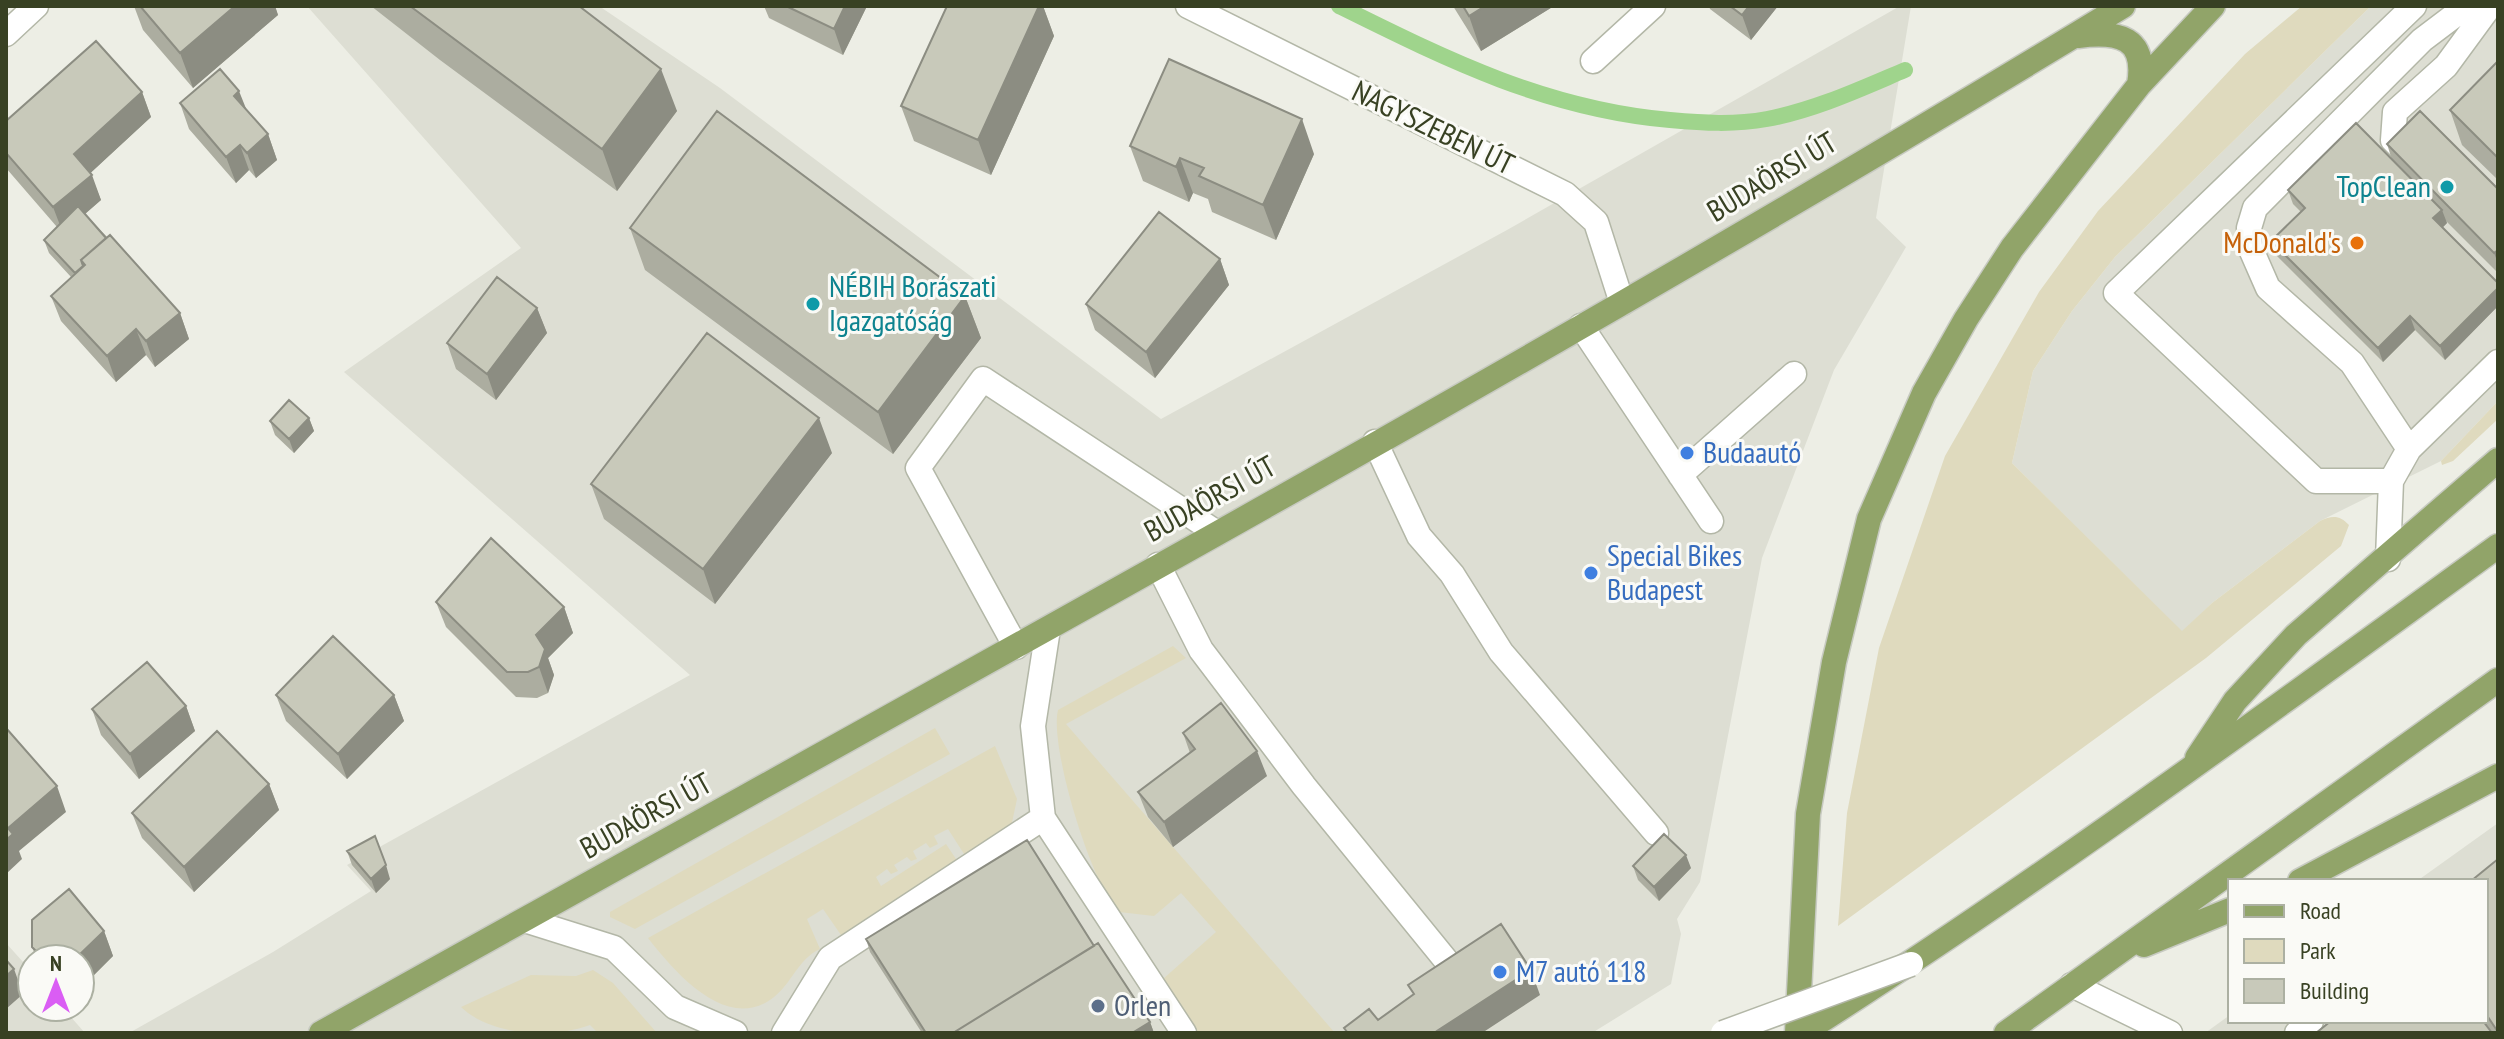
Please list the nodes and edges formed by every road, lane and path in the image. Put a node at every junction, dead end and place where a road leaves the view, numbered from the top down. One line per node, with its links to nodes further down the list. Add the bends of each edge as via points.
1 (36, 6): 9 (street)
2 (1188, 6): 14 (street, NAGYSZEBEN ÚT, via 1565,194 1596,222)
3 (1653, 6): 11 (street)
4 (2123, 6): 10 (main road, BUDAÖRSI ÚT)
5 (2213, 6): 12 (main road)
6 (2414, 6): 22 (street, via 2116,293 2316,481)
7 (2467, 6): 19 (street, via 2422,40 2255,208 2249,228 2250,247 2268,288 2352,363)
8 (2490, 6): 13 (street, via 2446,66 2395,112 2393,140)
9 (6, 34)
10 (2074, 36): 12 (main road, via 2113,34 2126,40 2141,57); 14 (main road, BUDAÖRSI ÚT)
11 (1593, 61)
12 (2139, 85): 47 (main road, via 2012,248 1966,319 1924,393 1869,519 1834,662 1808,814)
13 (2409, 156)
14 (1622, 303): 15 (main road, BUDAÖRSI ÚT)
15 (1581, 326): 18 (main road, BUDAÖRSI ÚT); 21 (street)
16 (2498, 362): 19 (street)
17 (1794, 374): 21 (street)
18 (1375, 442): 24 (main road, BUDAÖRSI ÚT); 34 (street, via 1419,536 1452,574 1501,652)
19 (2409, 449): 22 (street)
20 (2498, 460): 26 (main road)
21 (1680, 475): 23 (street)
22 (2391, 481): 26 (street)
23 (1711, 521)
24 (1217, 533): 27 (main road, BUDAÖRSI ÚT); 29 (street, via 983,379 918,468)
25 (2498, 546): 31 (main road)
26 (2388, 559): 31 (main road, via 2296,635 2235,701)
27 (1158, 565): 28 (main road, BUDAÖRSI ÚT); 39 (street, via 1201,650)
28 (1048, 629): 29 (main road, BUDAÖRSI ÚT); 33 (street, via 1033,726)
29 (1016, 647): 37 (main road, BUDAÖRSI ÚT)
30 (2498, 680): 38 (main road)
31 (2188, 770): 40 (main road)
32 (2498, 776): 35 (main road)
33 (1043, 818): 44 (street, via 830,958); 45 (street)
34 (1656, 833)
35 (2304, 879)
36 (2228, 911): 38 (main road)
37 (525, 920): 42 (main road, BUDAÖRSI ÚT); 43 (street, via 614,948 675,1007)
38 (2108, 959): 41 (main road)
39 (1449, 964)
40 (1911, 964): 46 (street, bridge); 47 (main road, bridge)
41 (2072, 985): 48 (main road); 49 (street)
42 (321, 1033)
43 (735, 1033)
44 (784, 1033)
45 (1184, 1033)
46 (1723, 1033)
47 (1799, 1033)
48 (2006, 1033)
49 (2170, 1033)

